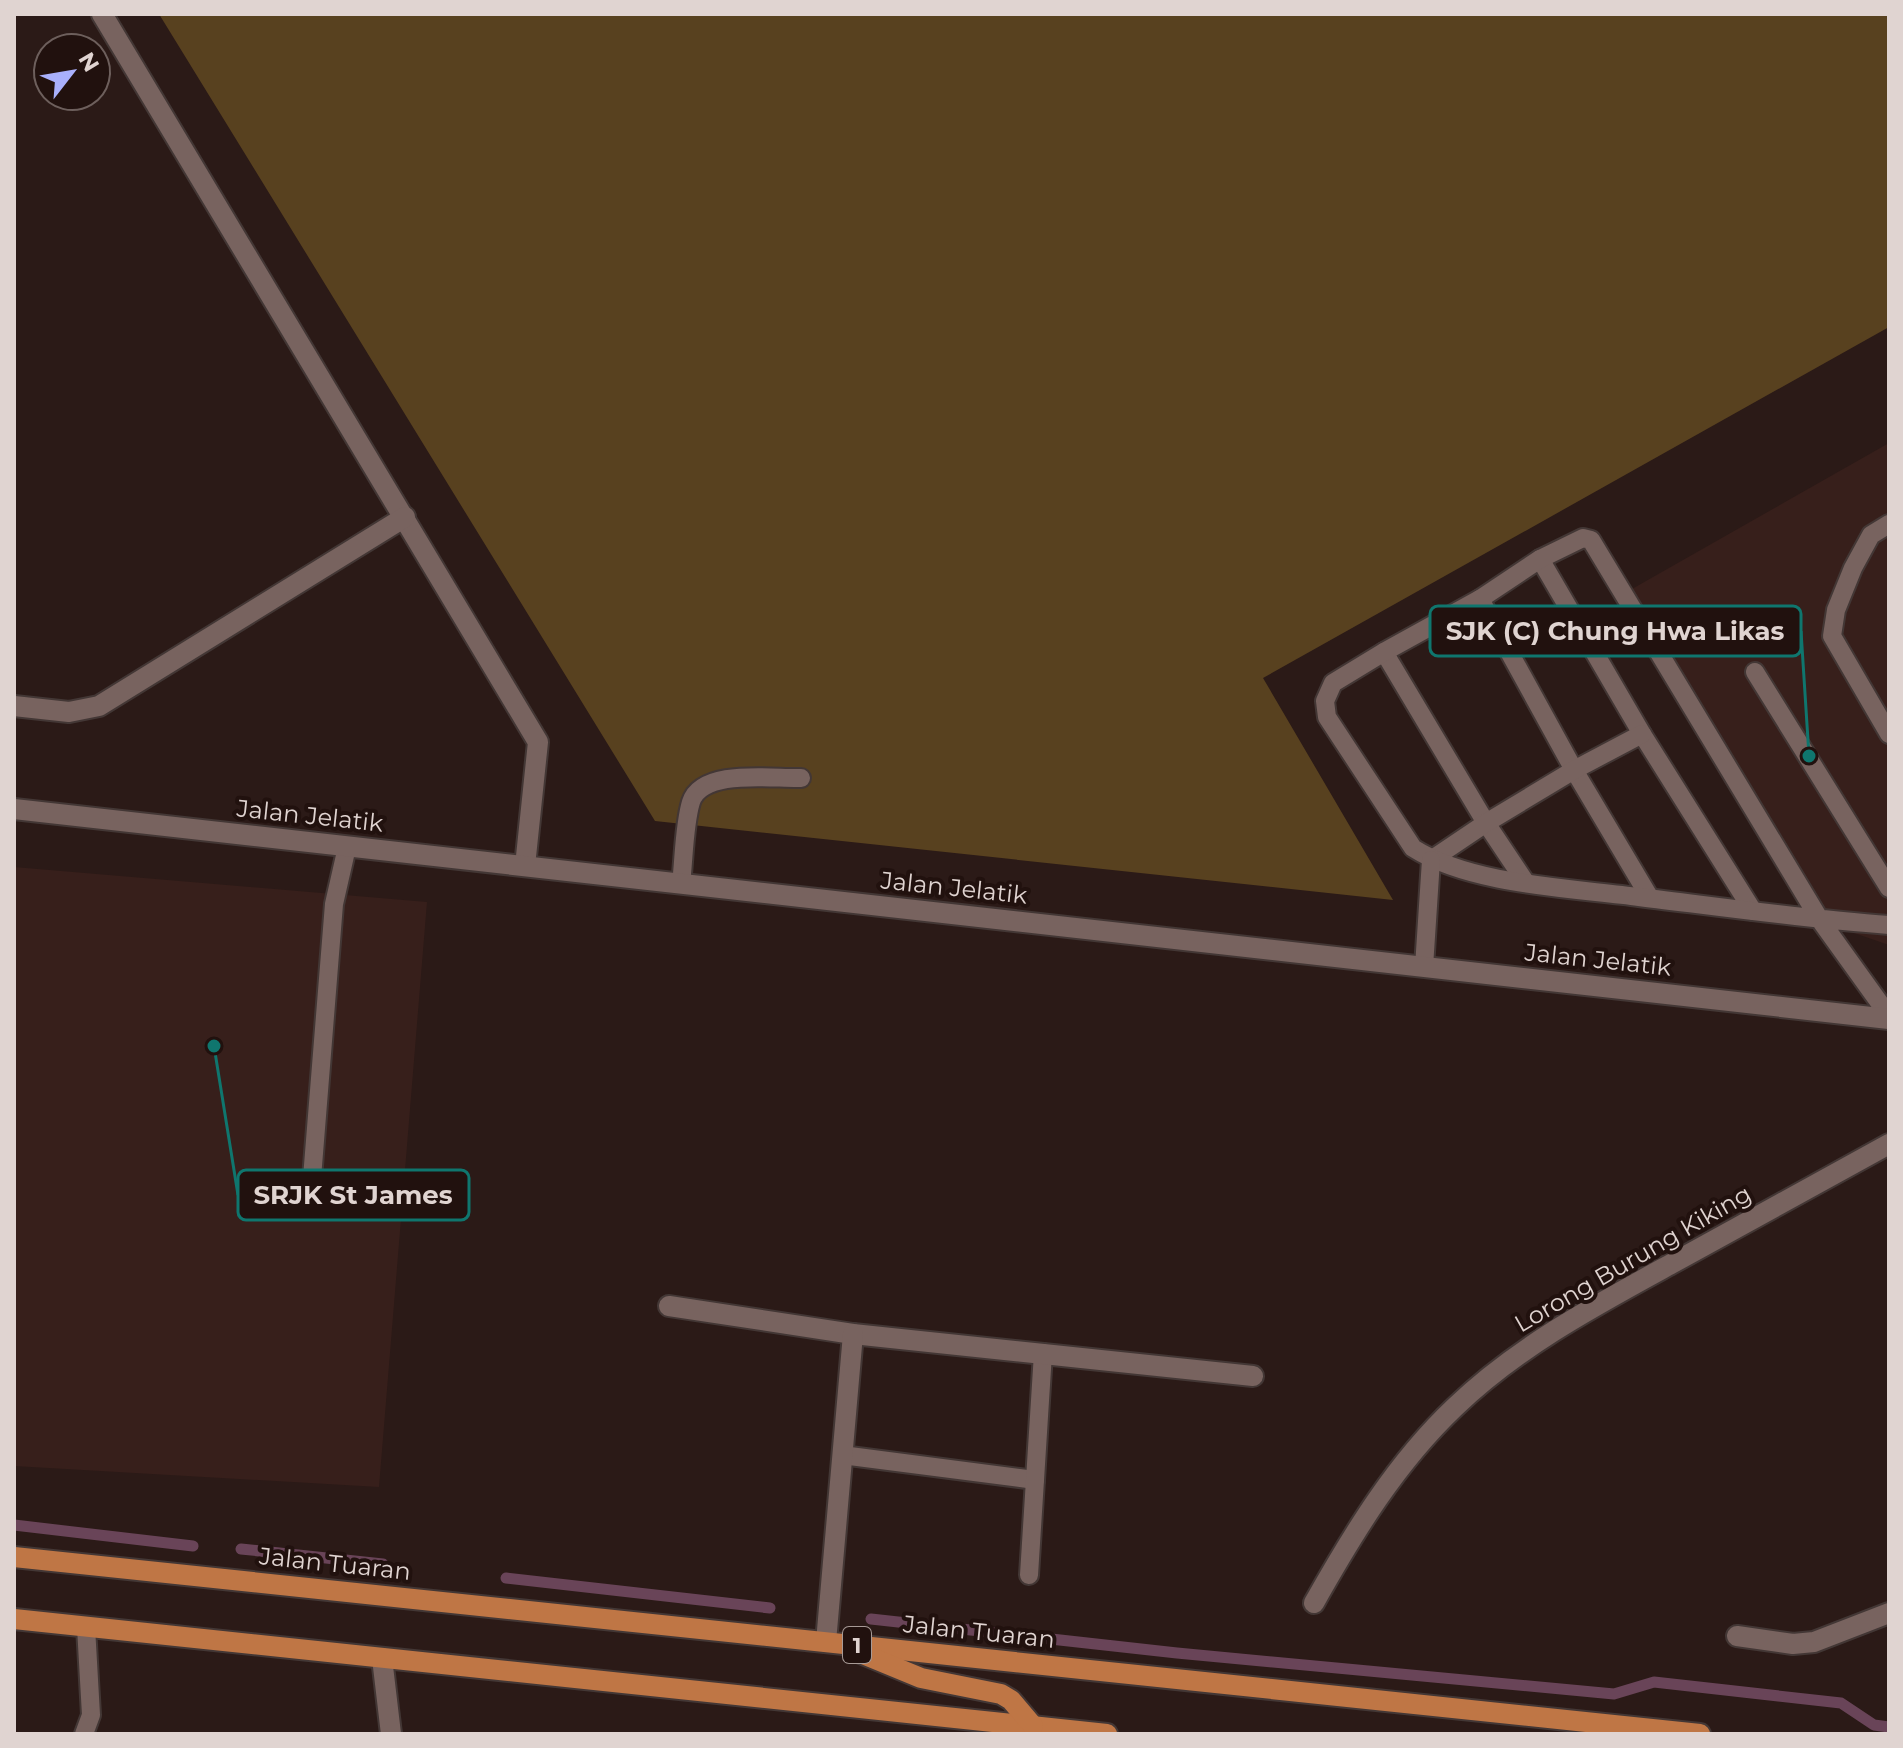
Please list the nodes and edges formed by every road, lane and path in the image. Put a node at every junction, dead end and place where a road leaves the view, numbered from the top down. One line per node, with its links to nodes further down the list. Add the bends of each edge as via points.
1 (102, 14): 2 (street)
2 (405, 517): 8 (street, via 99,706 69,712); 17 (street, via 538,742)
3 (1889, 524): 10 (lane, via 1871,535 1853,568 1832,636)
4 (1540, 559): 5 (lane); 9 (lane); 23 (lane, via 1583,538 1591,540)
5 (1480, 599): 6 (lane); 11 (lane)
6 (1384, 652): 14 (lane); 16 (lane, via 1333,683 1325,701 1327,717 1413,848)
7 (1755, 672): 20 (lane)
8 (14, 706)
9 (1642, 734): 11 (lane); 22 (lane)
10 (1889, 734)
11 (1574, 770): 14 (lane); 21 (lane)
12 (801, 778): 19 (lane, via 717,779 704,786 692,800)
13 (14, 809): 15 (street, Jalan Jelatik)
14 (1486, 823): 16 (lane); 18 (lane)
15 (347, 847): 17 (street, Jalan Jelatik); 28 (lane, via 334,904)
16 (1431, 860): 18 (lane); 25 (lane)
17 (525, 866): 19 (street, Jalan Jelatik)
18 (1526, 883): 21 (lane)
19 (681, 884): 25 (street, Jalan Jelatik)
20 (1889, 888)
21 (1650, 898): 22 (lane)
22 (1753, 911): 23 (lane)
23 (1820, 920): 24 (lane); 26 (lane)
24 (1889, 925)
25 (1424, 967): 26 (street, Jalan Jelatik)
26 (1889, 1018)
27 (1889, 1144): 37 (street, Lorong Burung Kiking, via 1604,1300 1494,1372 1402,1464 1348,1541)
28 (312, 1178)
29 (669, 1306): 30 (street)
30 (853, 1334): 31 (street); 33 (street)
31 (1043, 1353): 32 (street); 34 (lane)
32 (1253, 1376)
33 (842, 1455): 34 (lane); 42 (street)
34 (1035, 1480): 36 (lane)
35 (14, 1557): 42 (main road, Jalan Tuaran / 1)
36 (1029, 1575)
37 (1314, 1603)
38 (1889, 1613): 41 (street, via 1814,1642)
39 (14, 1619): 40 (main road)
40 (86, 1627): 43 (main road); 46 (lane, via 91,1715)
41 (1737, 1636)
42 (831, 1643): 44 (main road, via 921,1678 1001,1694); 49 (main road, Jalan Tuaran / 1)
43 (382, 1658): 45 (main road); 47 (street)
44 (1033, 1726): 45 (main road); 48 (main road)
45 (969, 1727)
46 (84, 1734)
47 (391, 1734)
48 (1107, 1734)
49 (1700, 1734)

